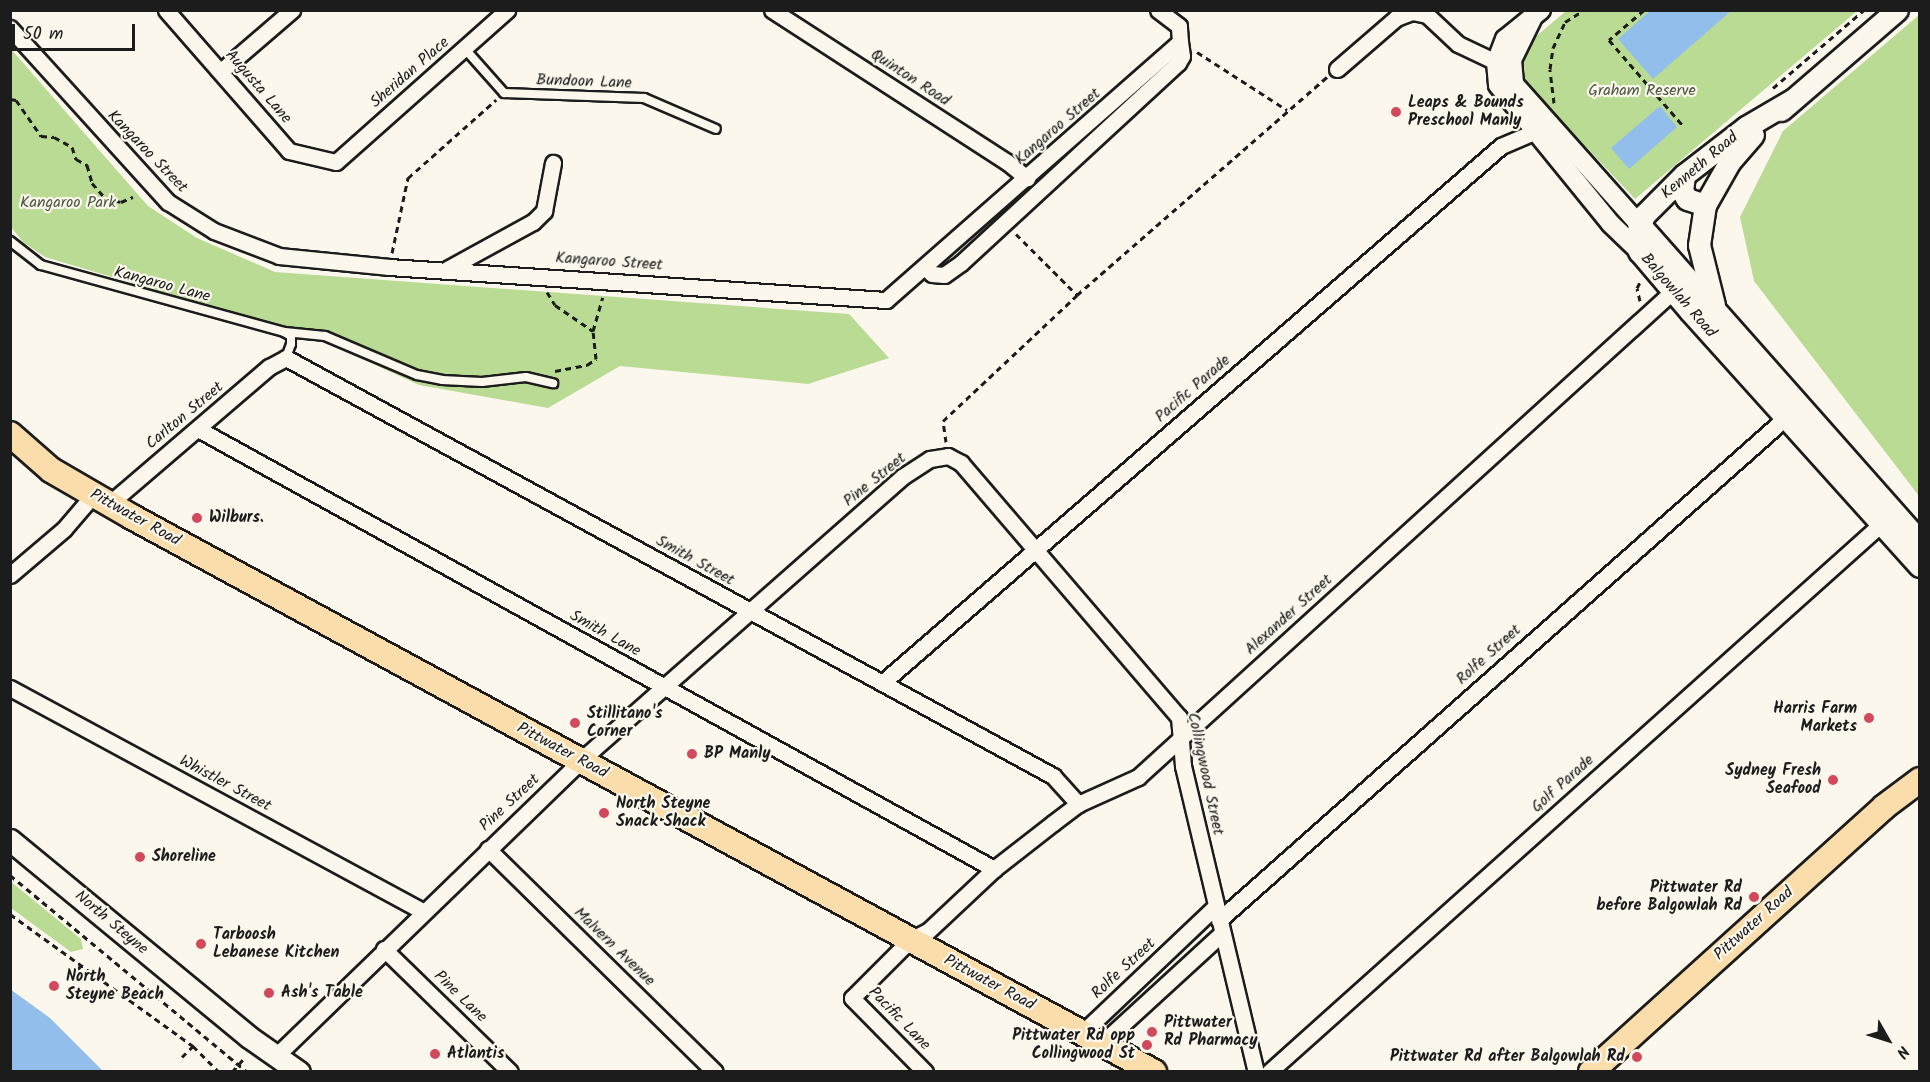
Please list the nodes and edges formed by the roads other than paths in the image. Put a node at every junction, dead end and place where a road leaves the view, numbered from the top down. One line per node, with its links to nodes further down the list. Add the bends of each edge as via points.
1 (166, 10): 13 (street, Augusta Lane)
2 (292, 10): 13 (street)
3 (507, 10): 10 (street, Sheridan Place)
4 (772, 10): 20 (street, Quinton Road)
5 (1158, 10): 9 (street, via 1179,26)
6 (1897, 10): 14 (main road, Kenneth Road)
7 (1537, 14): 11 (street, Balgowlah Road, via 1505,39); 22 (street, Balgowlah Road, via 1512,60 1514,84)
8 (10, 28): 26 (street, Kangaroo Street, via 149,184 190,217 243,244 279,256)
9 (1180, 42): 20 (street, Kangaroo Street); 25 (street, via 1182,56 1178,63 949,273 938,276)
10 (465, 49): 15 (lane, Bundoon Lane, via 504,93 644,98); 17 (street, Sheridan Place)
11 (1496, 62): 12 (street, via 1458,44 1427,15 1412,12 1396,18); 16 (street, Balgowlah Road, via 1498,85)
12 (1337, 69)
13 (221, 71): 17 (street, Augusta Lane, via 289,151)
14 (1792, 100): 19 (main road, Kenneth Road, via 1746,127); 21 (main road, Kenneth Road, via 1737,152)
15 (716, 129)
16 (1534, 132): 24 (street, Balgowlah Road, via 1611,224); 39 (street, Pacific Parade, via 1501,146)
17 (336, 162)
18 (553, 163): 26 (street, via 544,210 533,222)
19 (1684, 175): 21 (main road, via 1682,191 1687,200); 22 (main road, Kenneth Road)
20 (1027, 178): 25 (street, Kangaroo Street)
21 (1705, 206): 28 (main road, Kenneth Road, via 1699,245)
22 (1638, 223): 24 (main road, via 1635,238); 28 (main road, Balgowlah Road)
23 (10, 241): 29 (lane, Kangaroo Lane, via 41,265)
24 (1639, 251): 27 (main road, Balgowlah Road)
25 (926, 268): 26 (street, Kangaroo Street, via 886,300)
26 (444, 270)
27 (1673, 291): 32 (main road, Balgowlah Road); 46 (street, Alexander Street)
28 (1718, 316): 38 (main road, Balgowlah Road)
29 (284, 332): 30 (lane, via 291,336); 31 (lane, Kangaroo Lane, via 325,336 417,375 442,380 482,382 526,377)
30 (286, 358): 33 (street, Carlton Street, via 269,367); 42 (street, Smith Street)
31 (553, 383)
32 (1784, 419): 37 (main road, Balgowlah Road); 54 (street, Rolfe Street)
33 (198, 429): 36 (street, Carlton Street); 45 (street, Smith Lane)
34 (10, 434): 36 (main road, Pittwater Road, via 51,470)
35 (948, 456): 39 (street, Collingwood Street, via 962,463); 42 (street, Pine Street, via 930,459 902,477)
36 (101, 499): 41 (street, Carlton Street); 47 (main road, Pittwater Road)
37 (1881, 524): 40 (main road, Balgowlah Road); 65 (street, Golf Parade)
38 (1920, 542)
39 (1035, 550): 43 (street, Pacific Parade); 46 (street, Collingwood Street, via 1170,704 1179,717)
40 (1920, 566)
41 (10, 575)
42 (751, 612): 43 (street, Smith Street); 45 (street, Pine Street)
43 (882, 683): 49 (street, Smith Street, via 1053,776)
44 (10, 688): 53 (street, Whistler Street)
45 (665, 688): 47 (street, Pine Street); 52 (street, Smith Lane)
46 (1181, 738): 49 (street, Alexander Street, via 1138,777); 54 (street, Collingwood Street, via 1183,766)
47 (580, 761): 51 (street, Pine Street); 55 (main road, Pittwater Road)
48 (1920, 780): 66 (main road, Pittwater Road, via 1884,807)
49 (1078, 804): 52 (street, Alexander Street)
50 (10, 840): 58 (main road, North Steyne)
51 (488, 849): 53 (street, Pine Street); 61 (street, Malvern Avenue)
52 (994, 869): 55 (street, Alexander Street, via 928,931)
53 (422, 911): 56 (street, Pine Street)
54 (1219, 920): 57 (street, Rolfe Street); 57 (street, Rolfe Street); 64 (street, Collingwood Street)
55 (910, 940): 57 (main road, Pittwater Road); 62 (street, Pacific Lane, via 852,998)
56 (384, 949): 58 (street, Pine Street); 60 (street, Pine Lane)
57 (1092, 1038): 63 (main road, Pittwater Road)
58 (277, 1055): 59 (main road, North Steyne)
59 (298, 1071)
60 (510, 1071)
61 (715, 1071)
62 (925, 1071)
63 (1154, 1071)
64 (1256, 1071)
65 (1269, 1071)
66 (1591, 1071)

